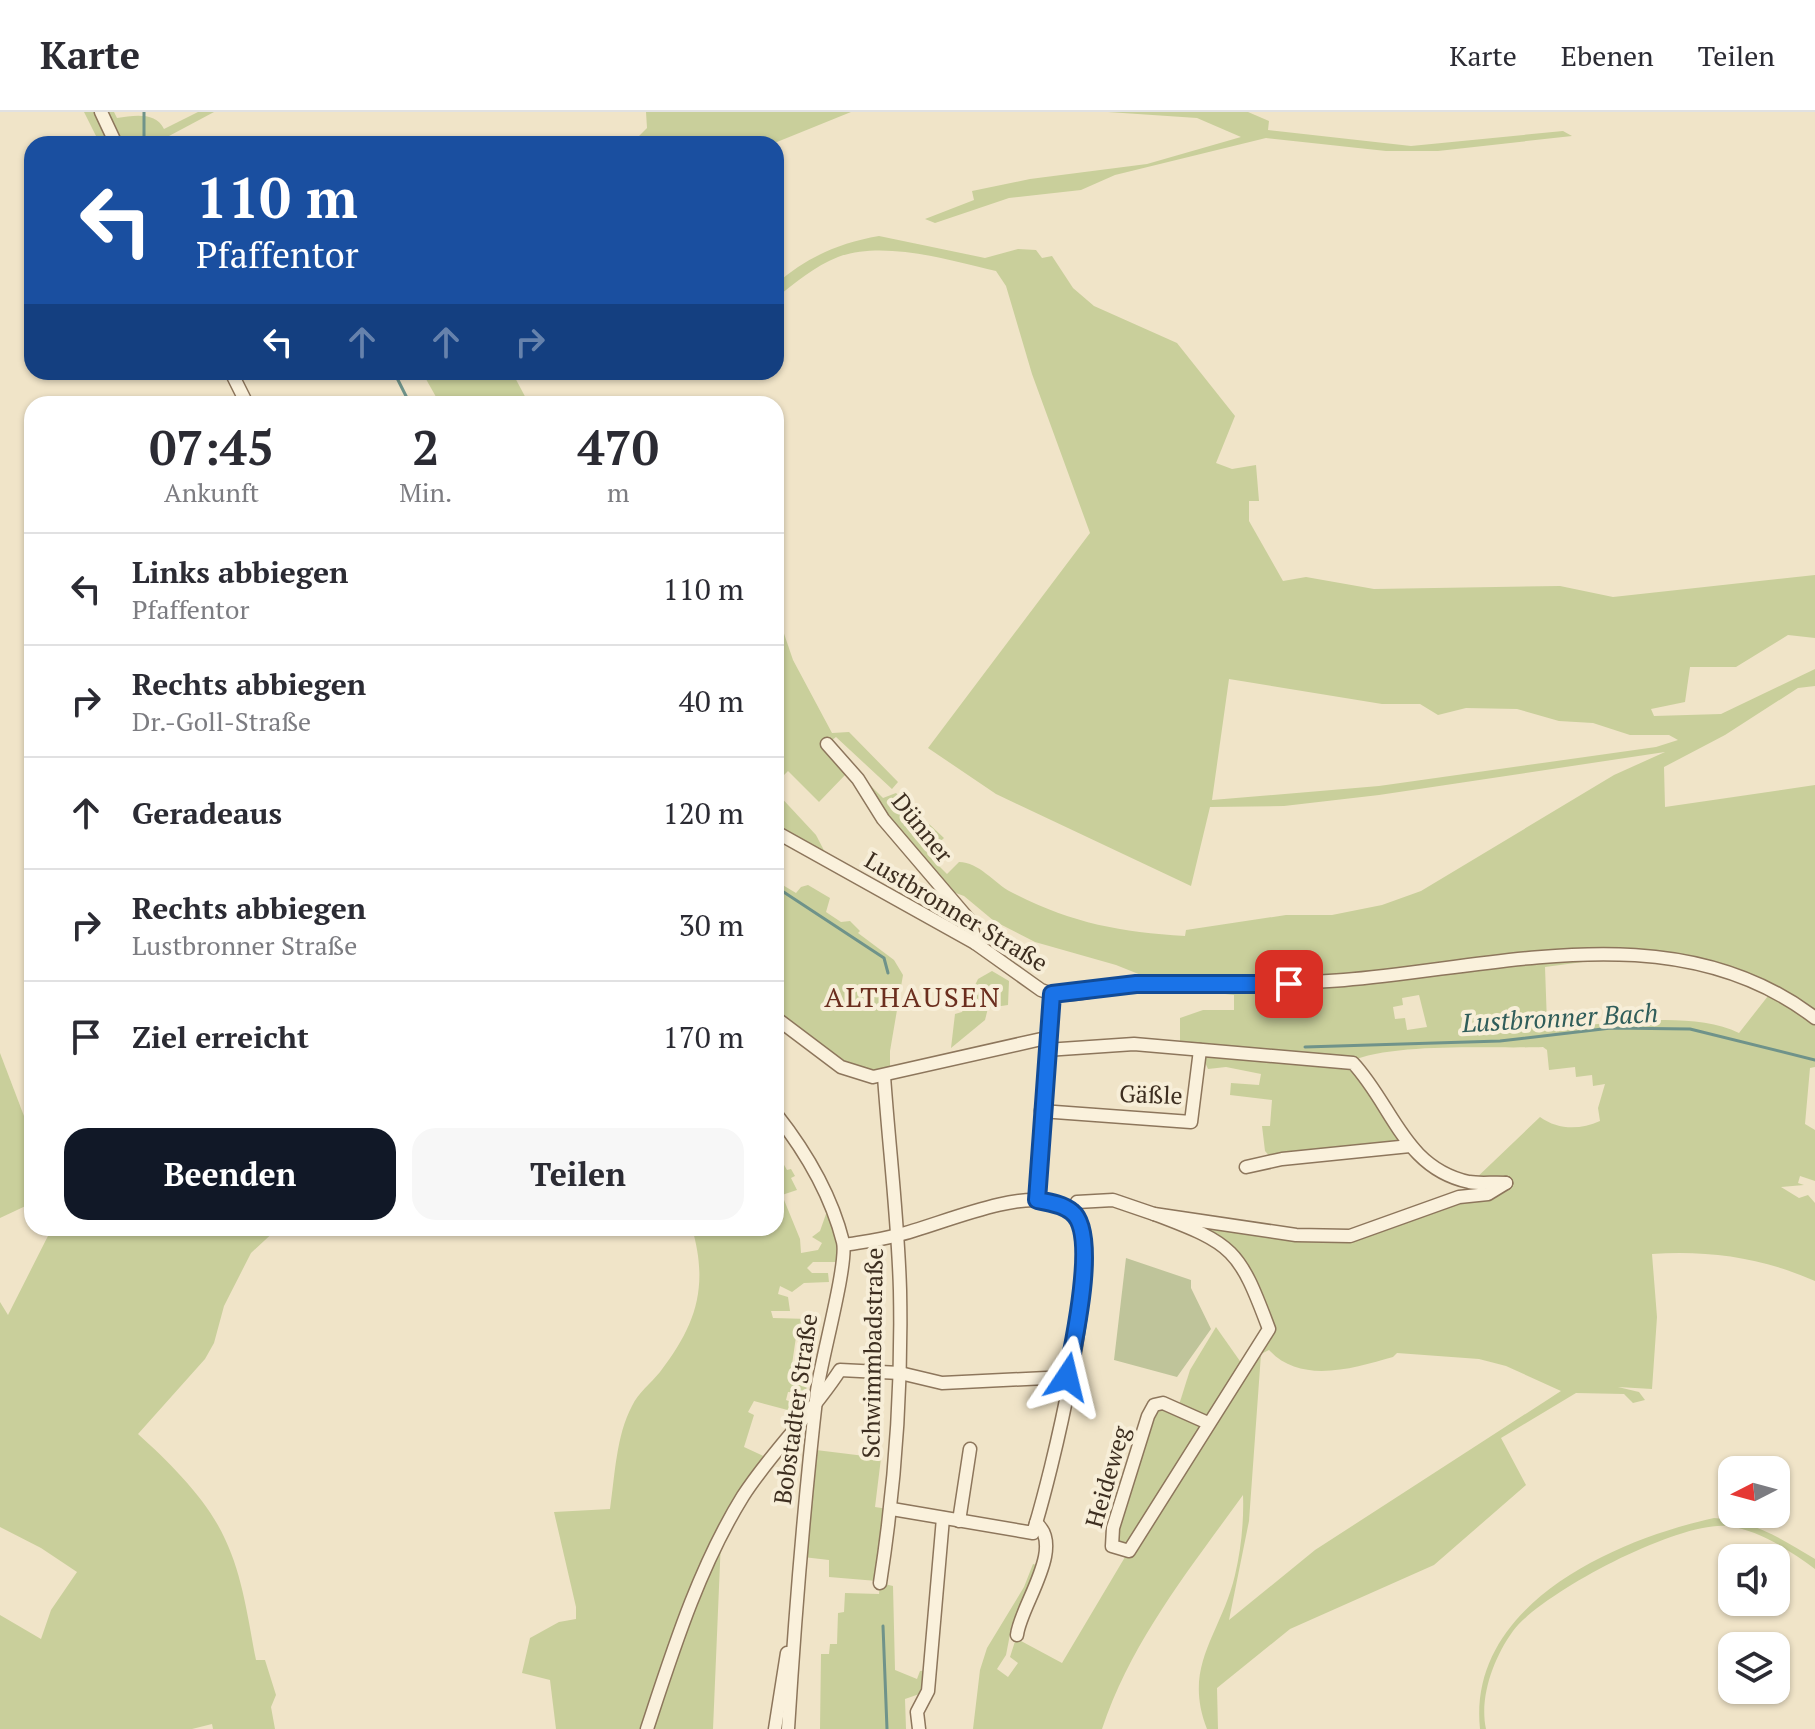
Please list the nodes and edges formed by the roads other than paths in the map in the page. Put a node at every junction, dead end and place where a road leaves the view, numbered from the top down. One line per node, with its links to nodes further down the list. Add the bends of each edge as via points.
1 (101, 112): 2 (street)
2 (112, 136)
3 (827, 744): 5 (street, Dünner, via 971,922)
4 (784, 836): 5 (street, Lustbronner Straße)
5 (975, 943): 6 (street, Lustbronner Straße)
6 (1052, 994): 7 (street, Lustbronner Straße, via 1136,984 1289,984 1633,952 1695,962 1748,979); 9 (street)
7 (1815, 1018)
8 (784, 1024): 11 (street, via 841,1067)
9 (1046, 1044): 10 (street); 11 (street); 12 (street)
10 (1200, 1050): 12 (street, Gäßle, via 1191,1122); 14 (street, via 1353,1063)
11 (884, 1076): 19 (street, Schwimmbadstraße)
12 (1041, 1111): 16 (street)
13 (784, 1124): 20 (street, Bobstadter Straße, via 825,1190)
14 (1410, 1146): 15 (street); 18 (street, via 1443,1173 1471,1183 1506,1183 1488,1194 1459,1197 1350,1236 1296,1235)
15 (1246, 1167)
16 (1037, 1200): 17 (street); 19 (street, via 995,1206)
17 (1072, 1212): 18 (street, via 1077,1202 1113,1200); 22 (street, via 1080,1221 1084,1285)
18 (1154, 1214): 24 (street, via 1229,1248 1250,1279 1269,1329)
19 (897, 1236): 20 (street); 21 (street, Schwimmbadstraße)
20 (844, 1245): 23 (street, Bobstadter Straße)
21 (900, 1373): 22 (street, via 942,1383); 23 (street, via 840,1370); 26 (street, Schwimmbadstraße)
22 (1067, 1377): 29 (street, via 1052,1469)
23 (816, 1407): 31 (street, Bobstadter Straße); 33 (street, via 785,1437 743,1497 704,1571)
24 (1208, 1423): 24 (street, Heideweg, via 1163,1403 1154,1405 1112,1546 1129,1551)
25 (970, 1449): 28 (street)
26 (892, 1509): 27 (street); 30 (street, Schwimmbadstraße)
27 (943, 1518): 28 (street); 36 (street, via 928,1691 917,1712)
28 (959, 1521): 29 (street)
29 (1034, 1528): 32 (street, via 1041,1528 1044,1567 1018,1621)
30 (880, 1583)
31 (793, 1629): 34 (street); 35 (street, Bobstadter Straße)
32 (1017, 1635)
33 (647, 1729)
34 (775, 1729)
35 (788, 1729)
36 (919, 1729)

